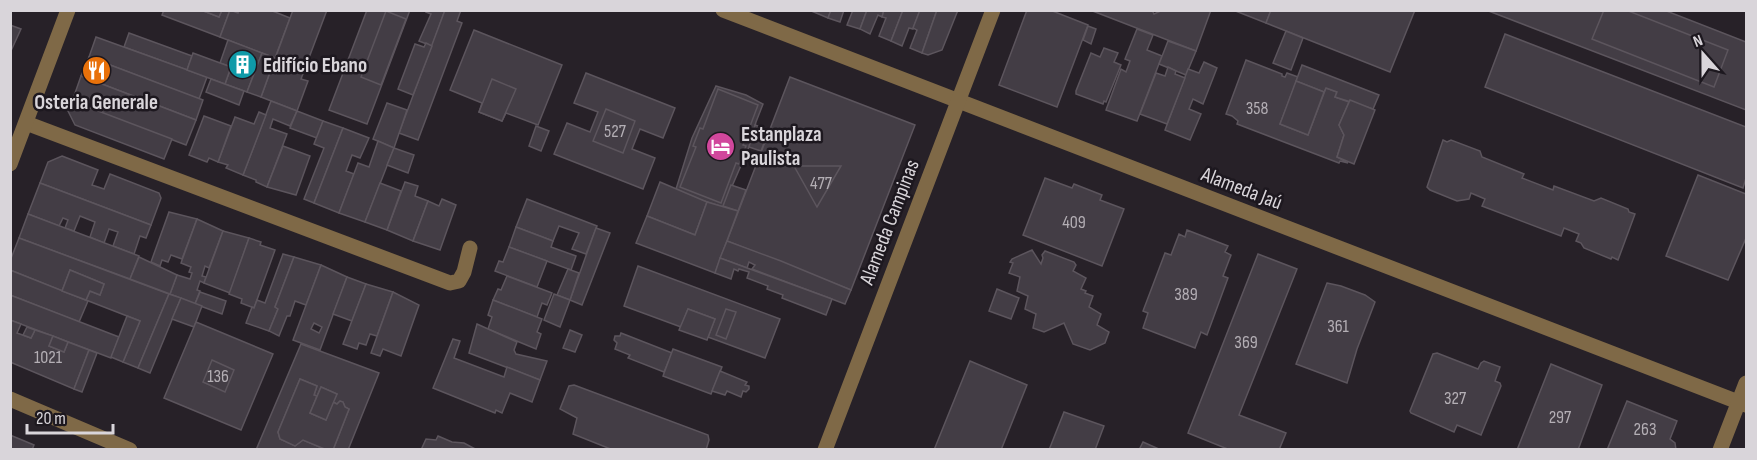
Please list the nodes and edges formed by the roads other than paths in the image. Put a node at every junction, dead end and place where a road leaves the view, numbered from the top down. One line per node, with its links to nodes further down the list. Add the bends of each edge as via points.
1 (68, 10): 5 (street)
2 (723, 10): 4 (street, Alameda Jaú)
3 (993, 10): 4 (street, Alameda Campinas)
4 (958, 102): 10 (street, Alameda Jaú); 12 (street, Alameda Campinas)
5 (26, 123): 6 (street); 7 (street, via 450,283 459,281)
6 (10, 164)
7 (470, 248)
8 (1746, 383): 10 (street)
9 (10, 399): 11 (street)
10 (1743, 404): 13 (street)
11 (130, 450)
12 (825, 450)
13 (1720, 450)

